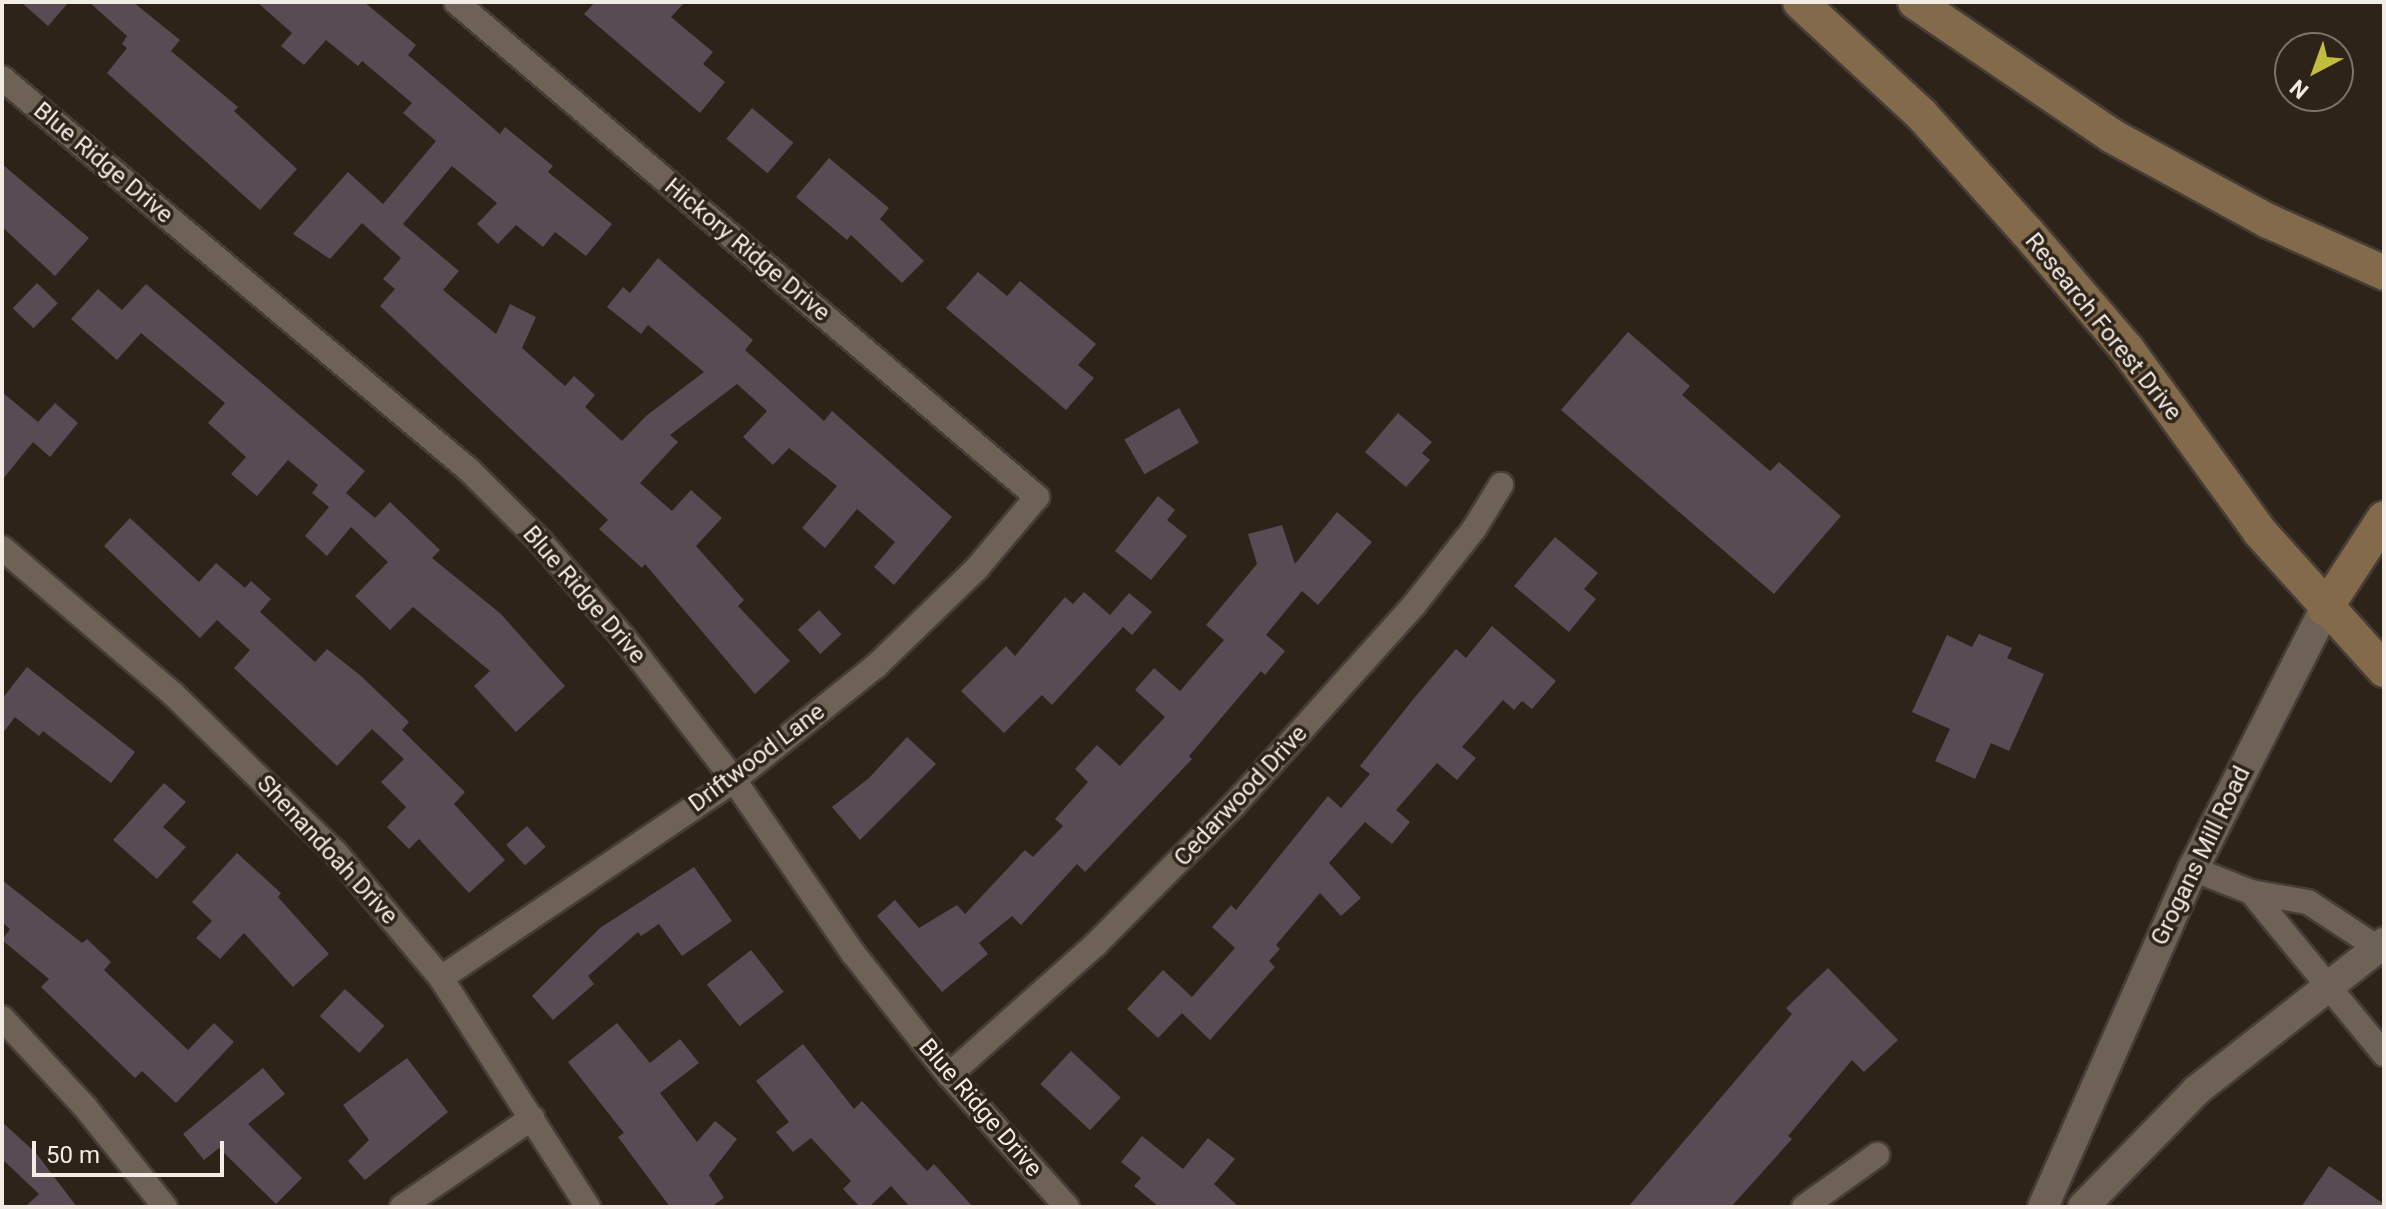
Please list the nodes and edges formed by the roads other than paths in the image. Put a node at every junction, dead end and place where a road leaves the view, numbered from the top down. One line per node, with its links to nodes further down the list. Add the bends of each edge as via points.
1 (456, 2): 7 (street, Hickory Ridge Drive)
2 (1800, 2): 10 (main road, Research Forest Drive, via 1921,114 2027,232 2127,349 2259,531)
3 (1915, 2): 5 (main road, via 2112,136 2268,221)
4 (2, 78): 12 (street, Blue Ridge Drive, via 469,470 541,542 624,638)
5 (2384, 273)
6 (1501, 485): 20 (street, Cedarwood Drive, via 1414,605 1234,805 1096,944)
7 (1037, 497): 12 (street, Driftwood Lane, via 918,628)
8 (2384, 518): 10 (main road, Grogans Mill Road)
9 (2, 548): 16 (street, Shenandoah Drive, via 288,801)
10 (2325, 609): 11 (main road, Research Forest Drive); 13 (street, Grogans Mill Road)
11 (2384, 670)
12 (734, 780): 16 (street, Driftwood Lane); 20 (street, Blue Ridge Drive, via 853,953)
13 (2193, 869): 14 (street); 28 (street, Grogans Mill Road)
14 (2251, 892): 15 (street, via 2308,902); 17 (street)
15 (2383, 947): 17 (street)
16 (441, 978): 21 (street, Shenandoah Drive)
17 (2329, 986): 19 (street); 29 (street, via 2197,1090)
18 (2, 1018): 23 (street, via 85,1107)
19 (2384, 1054)
20 (949, 1075): 26 (street, Blue Ridge Drive)
21 (532, 1118): 24 (street); 25 (street, Shenandoah Drive)
22 (1877, 1155): 27 (street)
23 (165, 1207)
24 (402, 1207)
25 (588, 1207)
26 (1067, 1207)
27 (1804, 1207)
28 (2043, 1207)
29 (2083, 1207)

